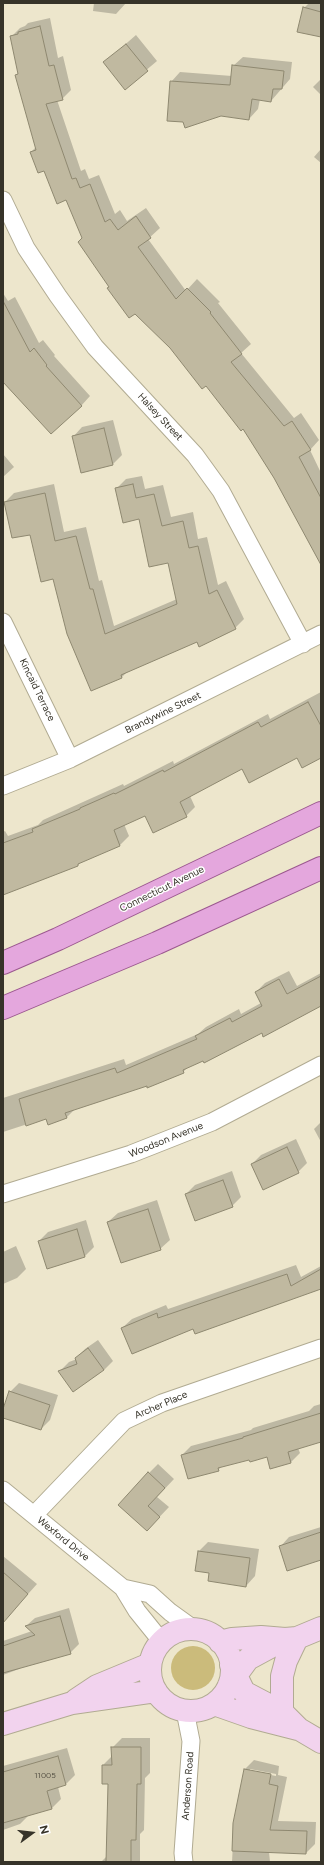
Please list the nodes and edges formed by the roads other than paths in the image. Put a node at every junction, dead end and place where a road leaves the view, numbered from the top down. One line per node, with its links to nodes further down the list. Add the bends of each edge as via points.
1 (3, 200): 4 (street, Halsey Street, via 26,248 95,347 195,455 220,492)
2 (3, 622): 5 (street, Kincaid Terrace)
3 (321, 634): 4 (street, Brandywine Street)
4 (303, 644): 5 (street, Brandywine Street)
5 (70, 759): 6 (street, Brandywine Street)
6 (3, 786)
7 (321, 813): 9 (main road, Connecticut Avenue)
8 (321, 868): 10 (main road, via 157,943)
9 (3, 963)
10 (3, 1008)
11 (321, 1065): 12 (street, Woodson Avenue, via 212,1122 131,1154)
12 (3, 1194)
13 (321, 1348): 15 (street, Archer Place, via 162,1403 124,1422)
14 (3, 1490): 15 (street, Wexford Drive)
15 (34, 1515): 16 (street, Wexford Drive)
16 (123, 1588): 18 (street, Wexford Drive, via 150,1594); 20 (street, Wexford Drive)
17 (321, 1628): 19 (street)
18 (195, 1630): 20 (street, via 171,1634); 21 (street, via 213,1636)
19 (291, 1638): 21 (street, via 261,1637); 23 (street, via 248,1659); 28 (street, via 282,1676)
20 (162, 1642): 22 (street, via 154,1652)
21 (220, 1642): 23 (street, via 227,1652)
22 (150, 1664): 24 (street, via 151,1678); 25 (street, via 97,1686)
23 (232, 1676): 26 (street, via 222,1697); 28 (street, via 244,1692)
24 (156, 1691): 25 (street); 27 (street, via 169,1704)
25 (72, 1703): 29 (street)
26 (214, 1704): 27 (street, via 200,1710); 30 (street, via 251,1717)
27 (185, 1711): 32 (street, Anderson Road, via 191,1741)
28 (282, 1712): 30 (street)
29 (3, 1724)
30 (299, 1729): 31 (street)
31 (321, 1742)
32 (184, 1862)

